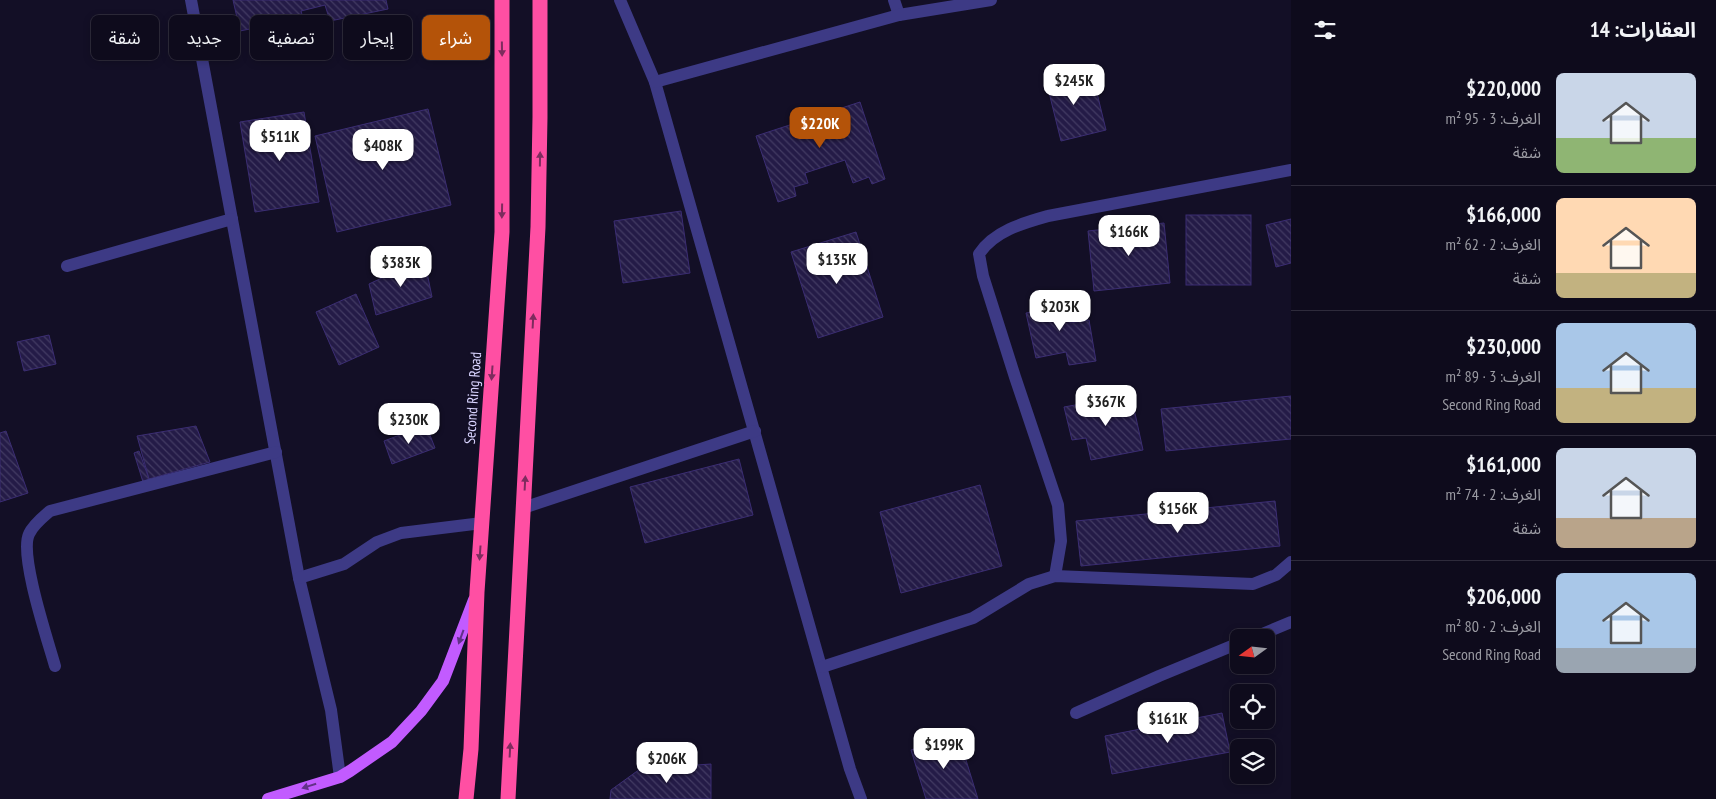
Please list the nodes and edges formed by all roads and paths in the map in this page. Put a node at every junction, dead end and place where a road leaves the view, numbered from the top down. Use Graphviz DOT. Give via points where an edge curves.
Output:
graph roads {
  1 [pos="191,0"];
  2 [pos="502,0"];
  3 [pos="540,0"];
  4 [pos="620,0"];
  5 [pos="894,0"];
  6 [pos="991,0"];
  7 [pos="899,16"];
  8 [pos="655,82"];
  9 [pos="1291,170"];
  10 [pos="232,219"];
  11 [pos="67,266"];
  12 [pos="755,431"];
  13 [pos="276,452"];
  14 [pos="523,508"];
  15 [pos="482,523"];
  16 [pos="1291,562"];
  17 [pos="1055,576"];
  18 [pos="299,578"];
  19 [pos="477,592"];
  20 [pos="1291,622"];
  21 [pos="1274,629"];
  22 [pos="1230,647"];
  23 [pos="55,666"];
  24 [pos="822,667"];
  25 [pos="1076,713"];
  26 [pos="340,776"];
  27 [pos="268,799"];
  28 [pos="466,799"];
  29 [pos="508,799"];
  30 [pos="861,799"];
  1 -- 10 [label="street"];
  2 -- 15 [label="highway, Second Ring Road, one-way" via="502,232"];
  14 -- 3 [label="highway, one-way" via="538,227"];
  4 -- 8 [label="street"];
  5 -- 7 [label="street"];
  6 -- 7 [label="street"];
  7 -- 8 [label="street"];
  8 -- 12 [label="street"];
  9 -- 17 [label="street" via="1048,216 1019,224 985,244 979,254 983,276 1058,505 1061,541"];
  10 -- 11 [label="street"];
  10 -- 13 [label="street"];
  12 -- 14 [label="street"];
  12 -- 24 [label="street"];
  13 -- 18 [label="street"];
  13 -- 23 [label="street" via="50,511 28,534 26,549 29,574"];
  29 -- 14 [label="highway, one-way"];
  15 -- 18 [label="street" via="401,533 377,542 344,564"];
  15 -- 19 [label="highway, Second Ring Road, one-way"];
  16 -- 17 [label="street" via="1276,575 1252,584"];
  17 -- 24 [label="street" via="1029,584 973,618"];
  18 -- 26 [label="street" via="331,710"];
  19 -- 26 [label="main road, one-way" via="443,681 421,711 392,742"];
  19 -- 28 [label="highway, Second Ring Road"];
  20 -- 21 [label="street"];
  22 -- 25 [label="street"];
  24 -- 30 [label="street"];
  26 -- 27 [label="main road, one-way"];
}
